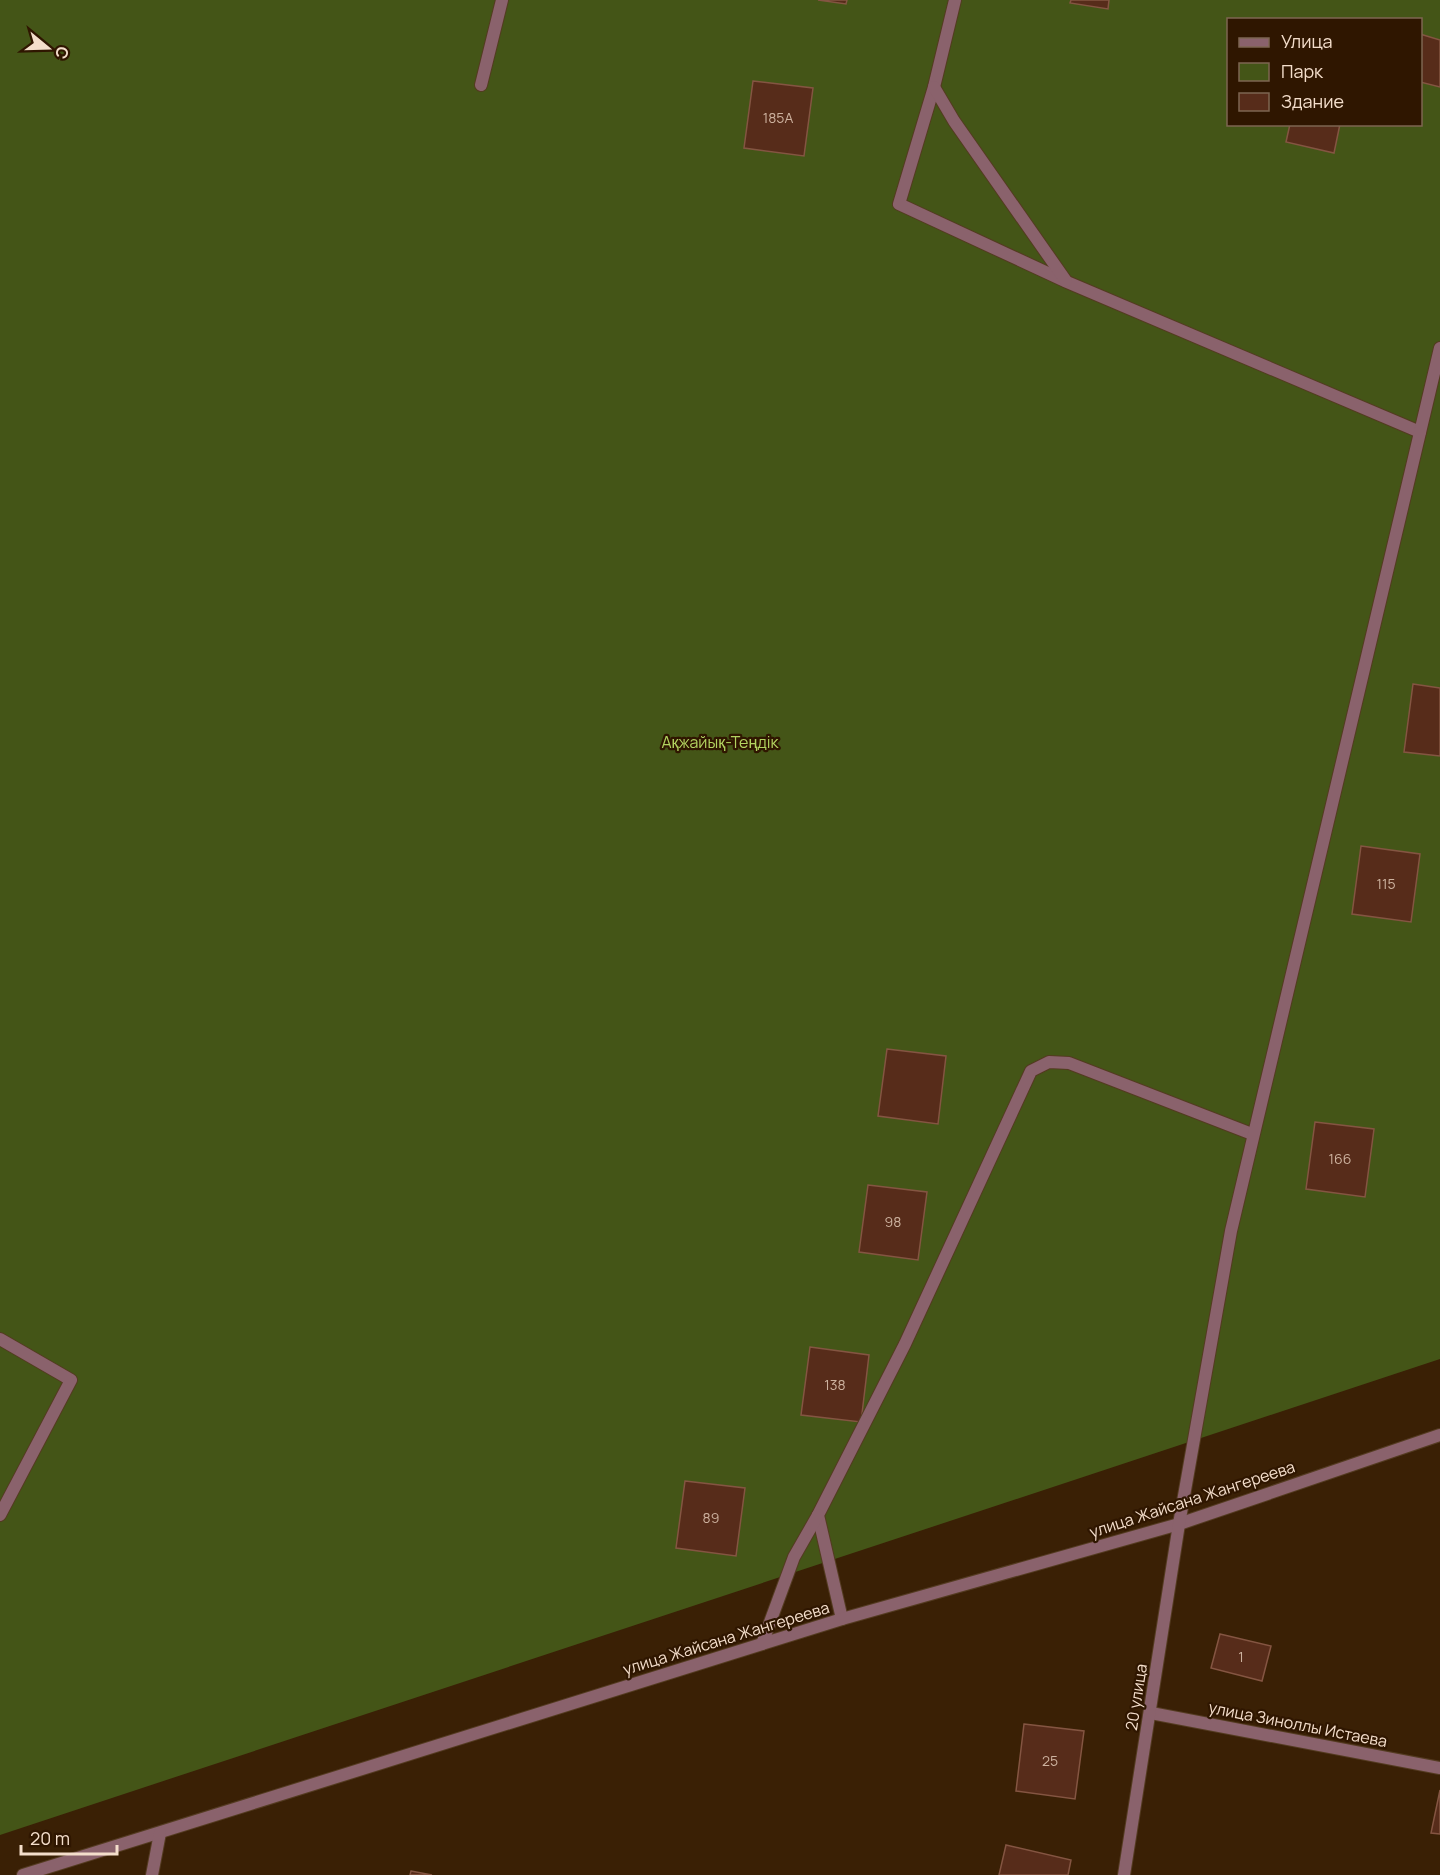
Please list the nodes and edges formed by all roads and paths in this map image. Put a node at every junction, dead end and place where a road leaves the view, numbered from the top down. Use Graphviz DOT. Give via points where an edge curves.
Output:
graph roads {
  1 [pos="502,0"];
  2 [pos="956,0"];
  3 [pos="482,85"];
  4 [pos="934,87"];
  5 [pos="1067,282"];
  6 [pos="1440,348"];
  7 [pos="1420,432"];
  8 [pos="1252,1134"];
  9 [pos="0,1339"];
  10 [pos="1440,1435"];
  11 [pos="0,1515"];
  12 [pos="818,1515"];
  13 [pos="1179,1524"];
  14 [pos="842,1619"];
  15 [pos="762,1644"];
  16 [pos="1150,1713"];
  17 [pos="1440,1767"];
  18 [pos="160,1833"];
  19 [pos="23,1875"];
  20 [pos="152,1875"];
  21 [pos="1124,1875"];
  1 -- 3 [label="street"];
  2 -- 4 [label="street"];
  4 -- 5 [label="street"];
  4 -- 5 [label="street" via="899,204"];
  5 -- 7 [label="street"];
  6 -- 7 [label="street, 20 улица"];
  7 -- 8 [label="street, 20 улица"];
  8 -- 12 [label="street" via="1069,1063 1049,1062 1031,1071 905,1344"];
  8 -- 13 [label="street, 20 улица"];
  9 -- 11 [label="street" via="71,1380"];
  10 -- 13 [label="street, улица Жайсана Жангереева"];
  12 -- 14 [label="street"];
  12 -- 15 [label="street" via="794,1557"];
  13 -- 14 [label="street, улица Жайсана Жангереева"];
  13 -- 16 [label="street, 20 улица"];
  14 -- 15 [label="street, улица Жайсана Жангереева"];
  15 -- 18 [label="street, улица Жайсана Жангереева"];
  16 -- 17 [label="street, улица Зиноллы Истаева"];
  16 -- 21 [label="street, 20 улица"];
  18 -- 19 [label="street, улица Жайсана Жангереева"];
  18 -- 20 [label="street"];
}
